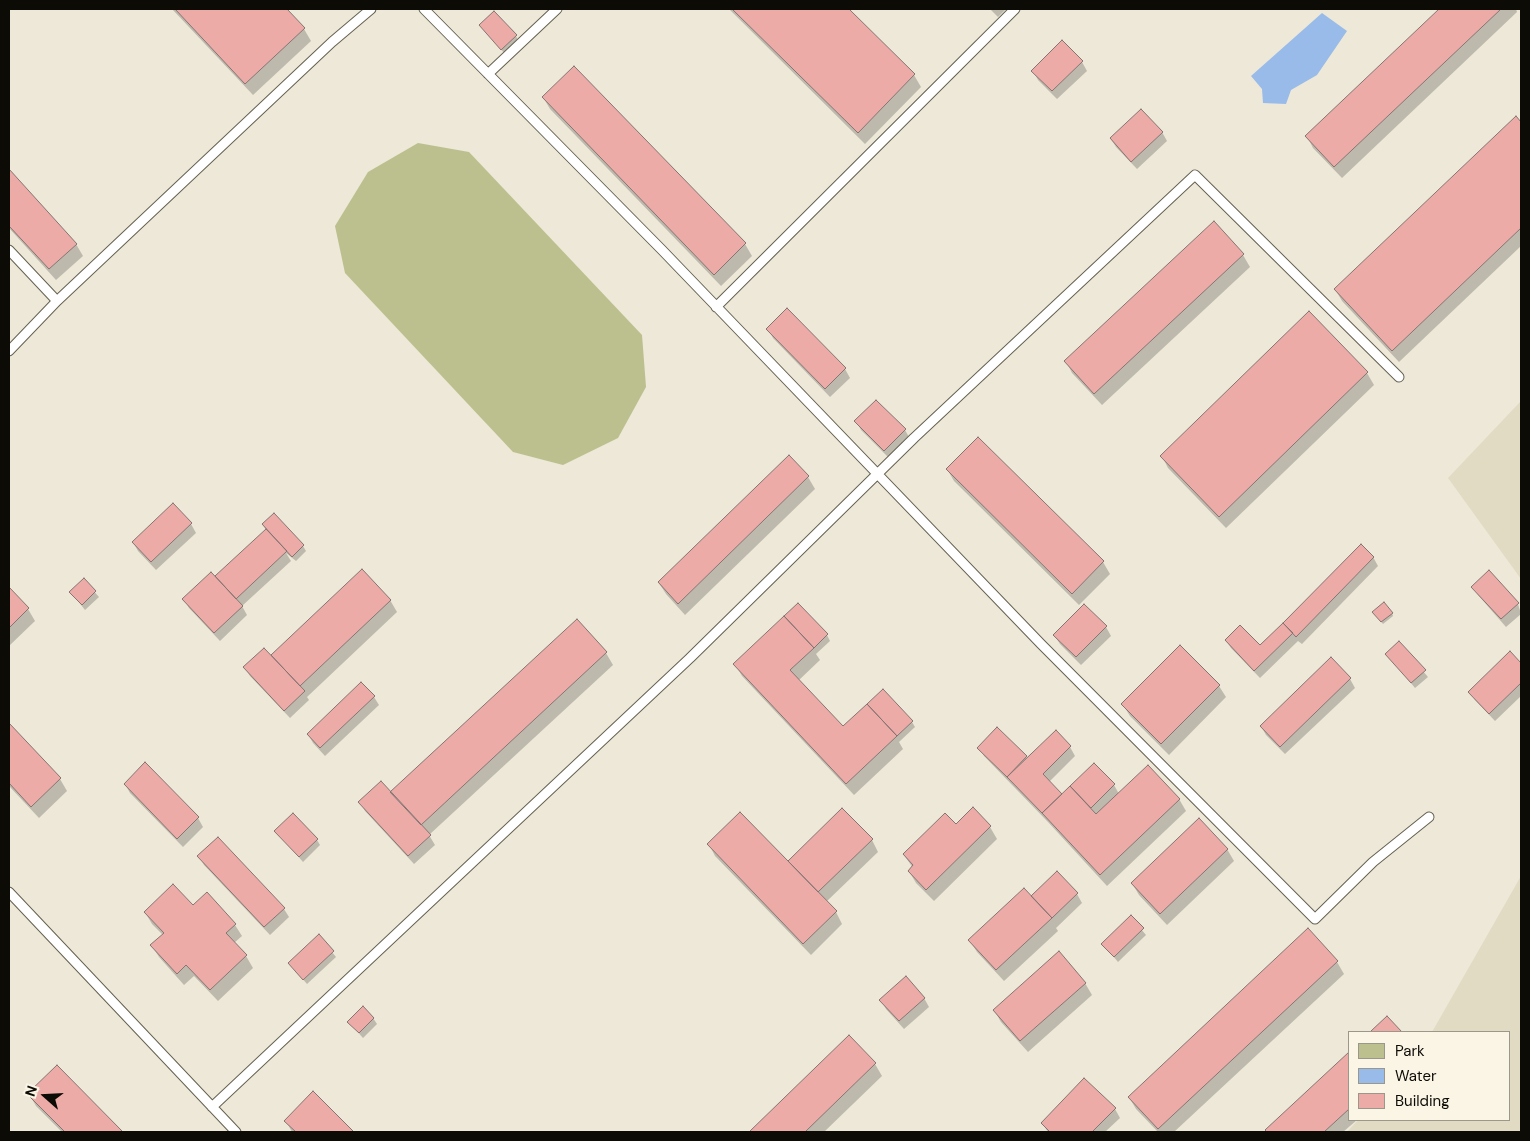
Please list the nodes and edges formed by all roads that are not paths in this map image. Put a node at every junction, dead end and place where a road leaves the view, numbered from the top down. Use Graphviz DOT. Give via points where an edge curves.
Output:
graph roads {
  1 [pos="371,9"];
  2 [pos="424,9"];
  3 [pos="557,9"];
  4 [pos="1015,9"];
  5 [pos="488,74"];
  6 [pos="9,250"];
  7 [pos="58,301"];
  8 [pos="716,307"];
  9 [pos="9,351"];
  10 [pos="1399,377"];
  11 [pos="878,474"];
  12 [pos="1429,817"];
  13 [pos="9,892"];
  14 [pos="212,1107"];
  15 [pos="236,1132"];
  1 -- 7 [label="lane"];
  2 -- 5 [label="lane"];
  3 -- 5 [label="lane"];
  4 -- 8 [label="lane"];
  5 -- 8 [label="lane"];
  6 -- 7 [label="lane"];
  7 -- 9 [label="lane"];
  8 -- 11 [label="lane"];
  10 -- 11 [label="lane" via="1195,175"];
  11 -- 12 [label="lane" via="1041,644 1316,918 1374,862"];
  11 -- 14 [label="lane" via="690,658"];
  13 -- 14 [label="lane"];
  14 -- 15 [label="lane"];
}
